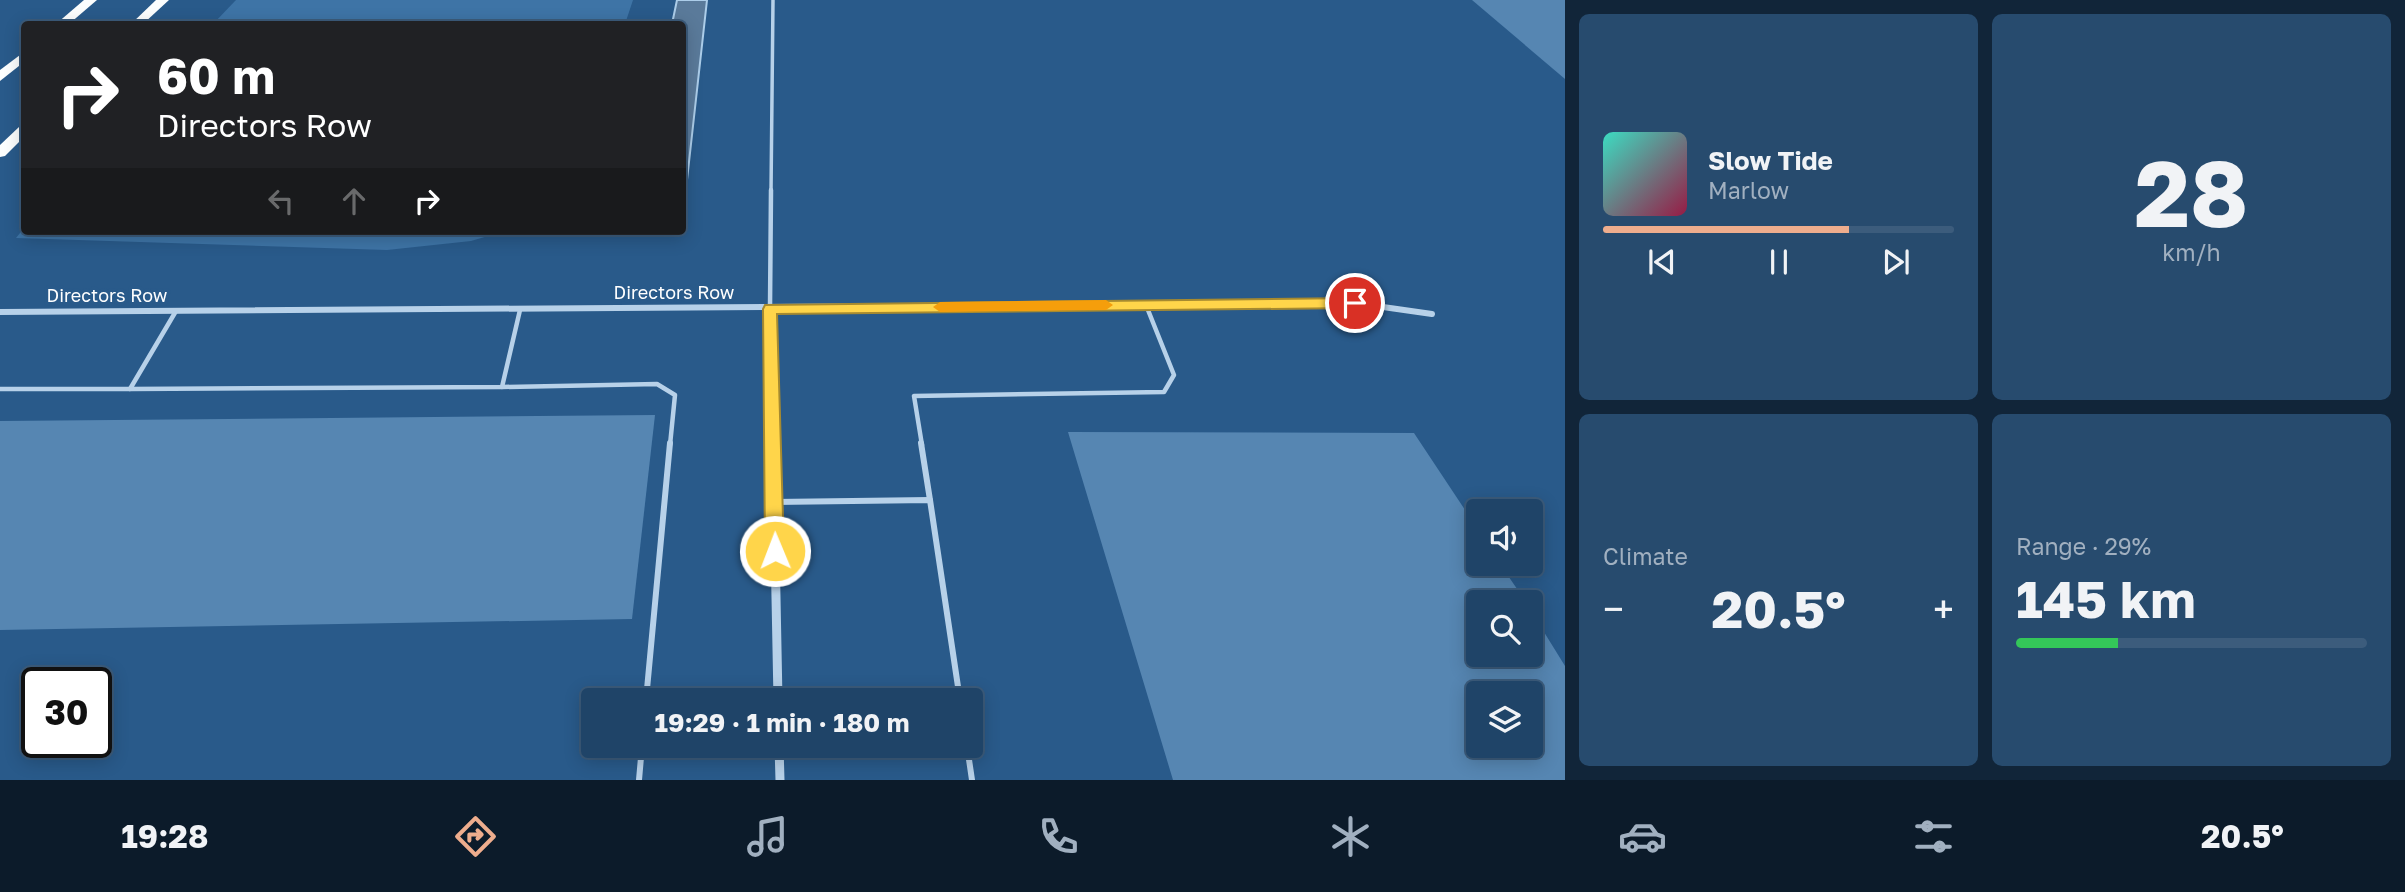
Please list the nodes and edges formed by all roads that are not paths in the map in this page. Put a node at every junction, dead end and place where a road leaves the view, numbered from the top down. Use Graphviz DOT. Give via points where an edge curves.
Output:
graph roads {
  1 [pos="91,0"];
  2 [pos="163,0"];
  3 [pos="773,0"];
  4 [pos="66,21"];
  5 [pos="140,21"];
  6 [pos="21,59"];
  7 [pos="0,77"];
  8 [pos="21,133"];
  9 [pos="0,153"];
  10 [pos="1146,305"];
  11 [pos="770,309"];
  12 [pos="520,310"];
  13 [pos="176,311"];
  14 [pos="0,312"];
  15 [pos="1432,314"];
  16 [pos="502,387"];
  17 [pos="0,389"];
  18 [pos="130,389"];
  19 [pos="930,500"];
  20 [pos="774,502"];
  21 [pos="647,688"];
  22 [pos="778,688"];
  23 [pos="958,688"];
  24 [pos="641,758"];
  25 [pos="779,758"];
  26 [pos="969,758"];
  27 [pos="639,780"];
  28 [pos="780,780"];
  29 [pos="972,780"];
  1 -- 4 [label="highway"];
  2 -- 5 [label="highway"];
  3 -- 11 [label="lane"];
  6 -- 7 [label="highway"];
  8 -- 9 [label="highway"];
  10 -- 11 [label="street, Directors Row"];
  10 -- 15 [label="street, Directors Row" via="1355,303"];
  10 -- 19 [label="lane" via="1174,375 1164,392 914,396"];
  11 -- 12 [label="street, Directors Row"];
  11 -- 20 [label="street"];
  12 -- 13 [label="street, Directors Row"];
  12 -- 16 [label="lane"];
  13 -- 14 [label="street, Directors Row"];
  13 -- 18 [label="lane"];
  16 -- 18 [label="lane"];
  16 -- 21 [label="lane" via="657,384 675,394"];
  17 -- 18 [label="lane"];
  19 -- 20 [label="lane"];
  19 -- 23 [label="lane"];
  20 -- 22 [label="street"];
  24 -- 27 [label="lane"];
  25 -- 28 [label="street"];
  26 -- 29 [label="lane"];
}
